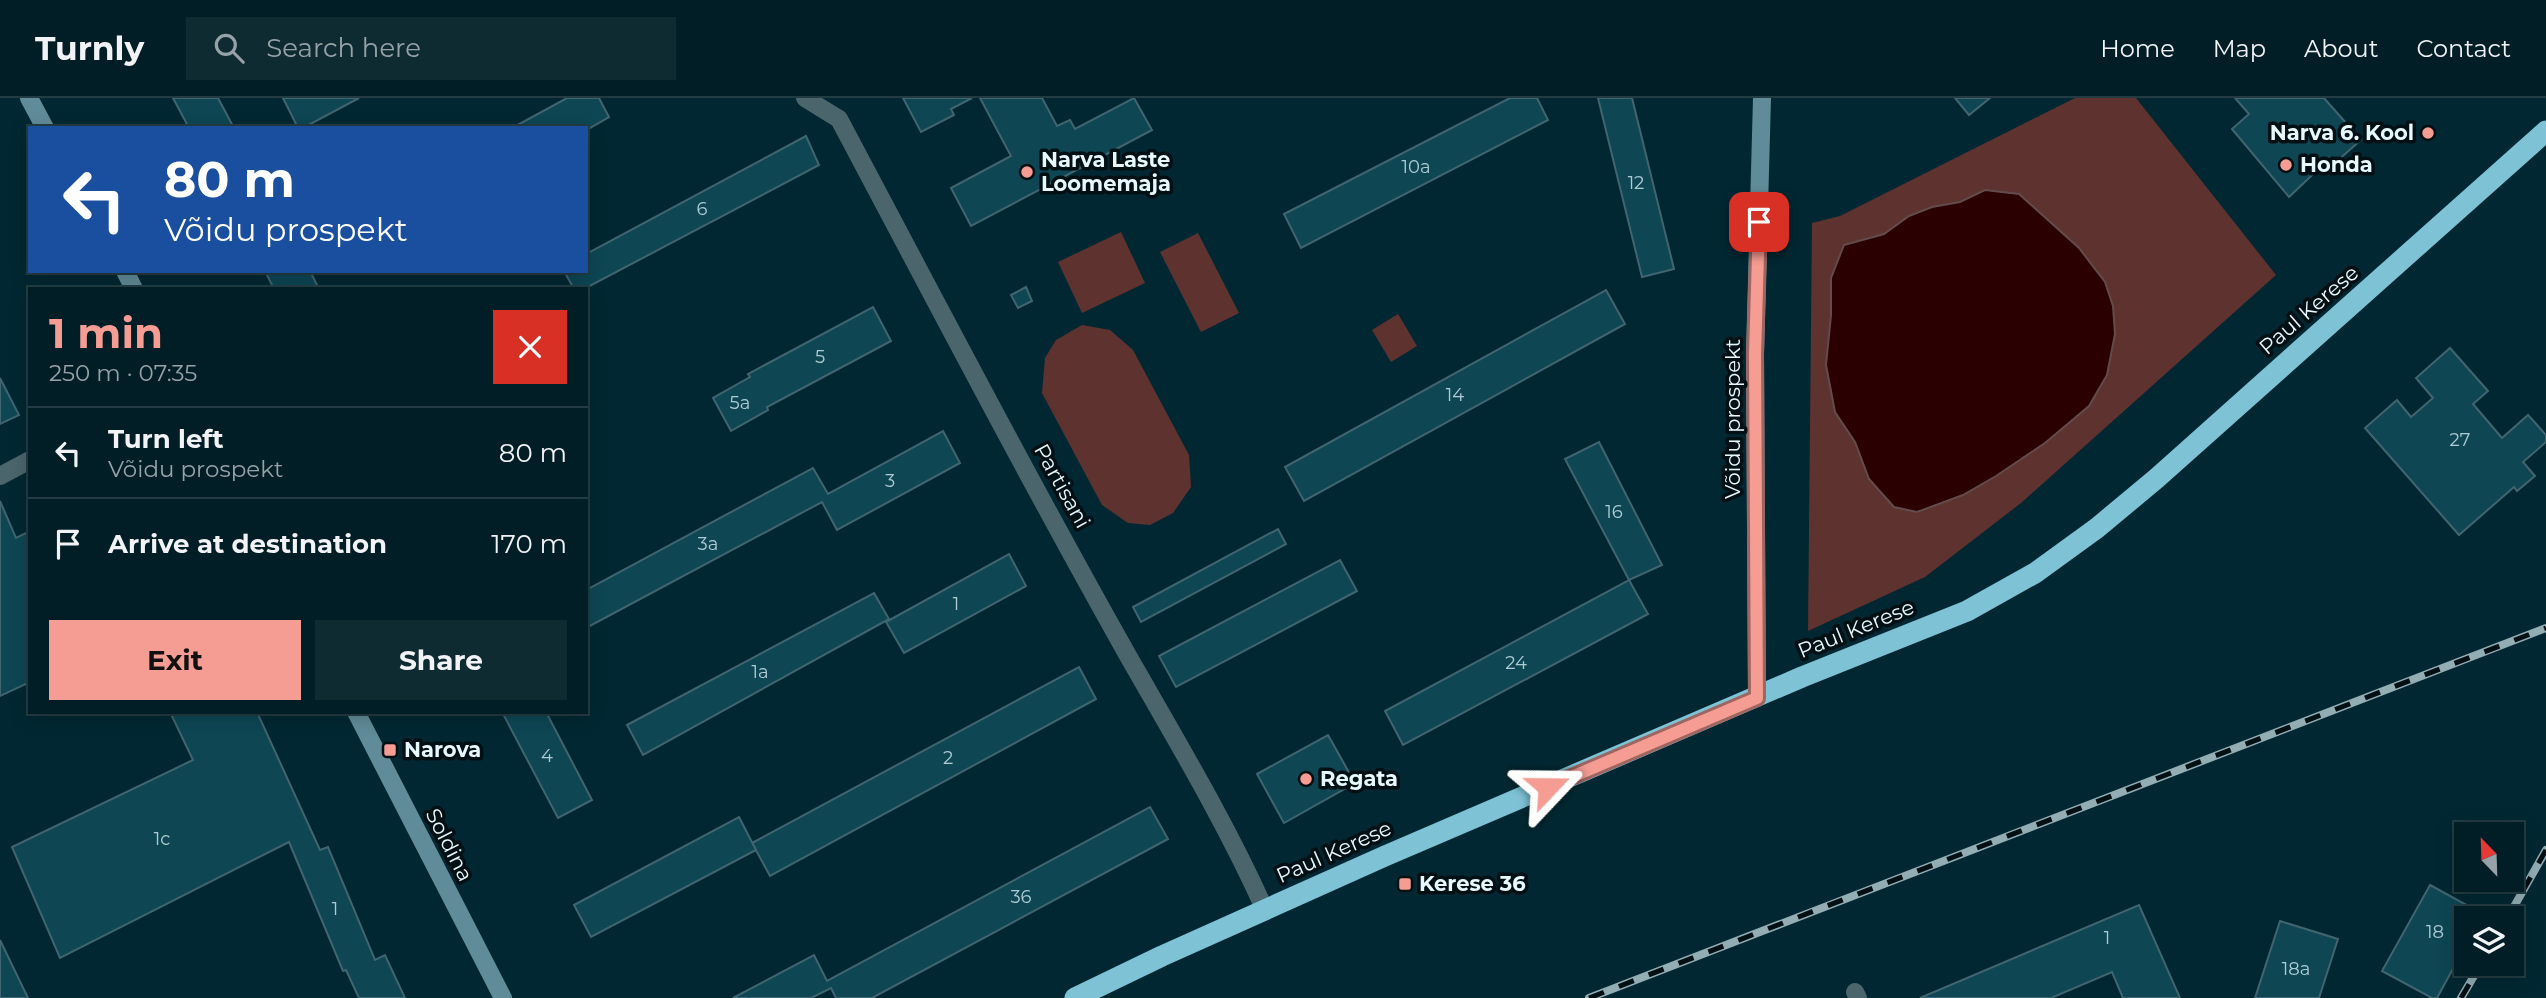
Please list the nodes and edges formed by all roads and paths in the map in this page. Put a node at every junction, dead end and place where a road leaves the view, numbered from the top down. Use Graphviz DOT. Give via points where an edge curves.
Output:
graph roads {
  1 [pos="29,98"];
  2 [pos="805,98"];
  3 [pos="1762,98"];
  4 [pos="45,126"];
  5 [pos="2546,131"];
  6 [pos="28,461"];
  7 [pos="0,476"];
  8 [pos="1757,698"];
  9 [pos="357,714"];
  10 [pos="1265,910"];
  11 [pos="503,998"];
  12 [pos="1075,998"];
  1 -- 4 [label="street"];
  2 -- 10 [label="street, Partisani" via="839,120 1178,741"];
  3 -- 8 [label="street, Võidu prospekt" via="1755,354"];
  5 -- 8 [label="highway, Paul Kerese" via="2157,478 2035,573 1968,611"];
  6 -- 7 [label="street"];
  8 -- 10 [label="highway, Paul Kerese"];
  9 -- 11 [label="street, Soldina"];
  10 -- 12 [label="highway, Paul Kerese"];
}
